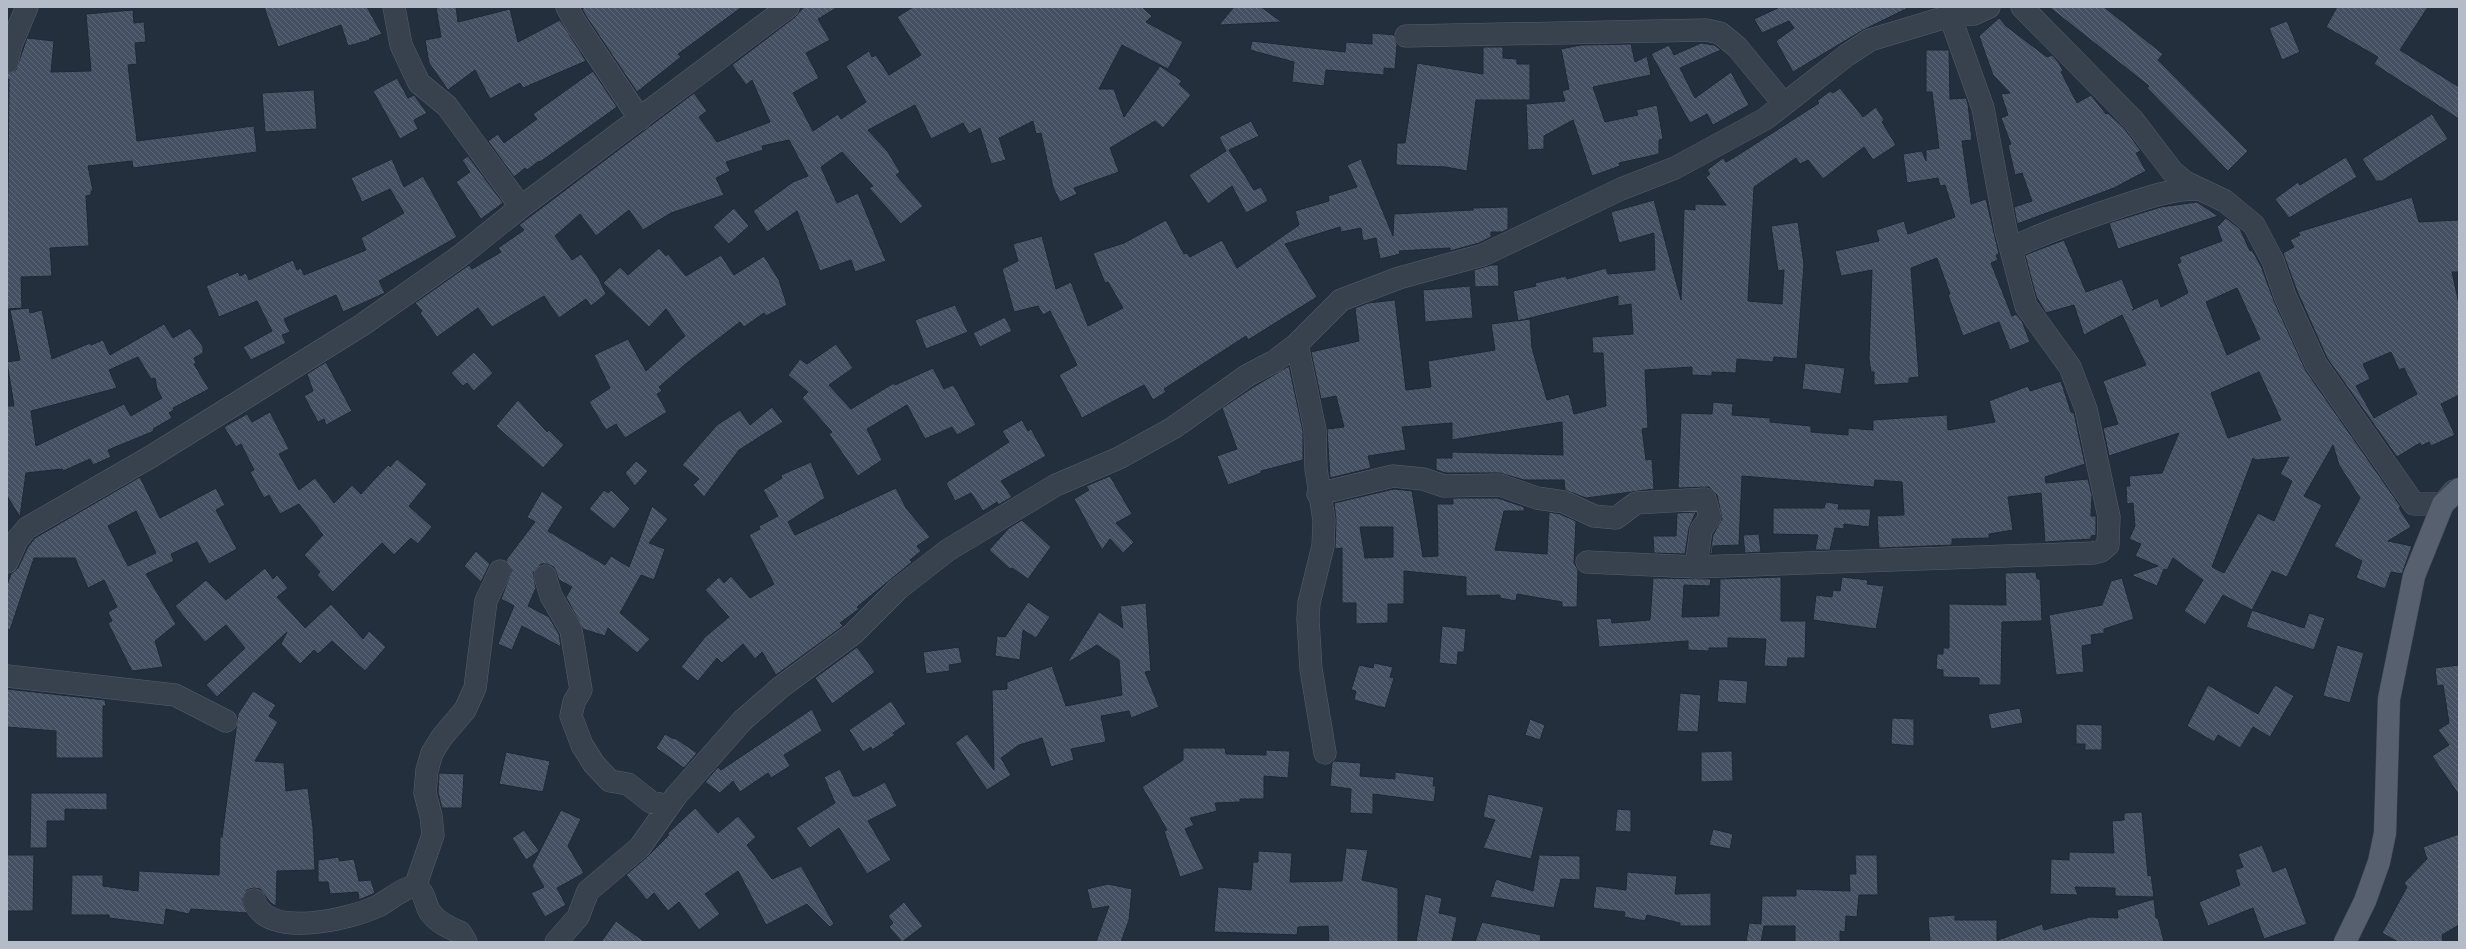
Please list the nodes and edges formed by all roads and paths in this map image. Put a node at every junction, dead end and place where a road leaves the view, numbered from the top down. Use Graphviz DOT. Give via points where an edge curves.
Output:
graph roads {
  1 [pos="27,7"];
  2 [pos="394,7"];
  3 [pos="567,7"];
  4 [pos="788,7"];
  5 [pos="1989,7"];
  6 [pos="2022,7"];
  7 [pos="1950,16"];
  8 [pos="1406,36"];
  9 [pos="7,62"];
  10 [pos="1784,104"];
  11 [pos="640,119"];
  12 [pos="2199,188"];
  13 [pos="521,207"];
  14 [pos="2011,248"];
  15 [pos="1297,344"];
  16 [pos="2459,486"];
  17 [pos="2459,489"];
  18 [pos="1318,494"];
  19 [pos="2443,504"];
  20 [pos="12,538"];
  21 [pos="7,562"];
  22 [pos="1587,562"];
  23 [pos="1696,567"];
  24 [pos="500,571"];
  25 [pos="545,576"];
  26 [pos="7,676"];
  27 [pos="226,720"];
  28 [pos="1325,754"];
  29 [pos="669,806"];
  30 [pos="415,887"];
  31 [pos="254,900"];
  32 [pos="466,942"];
  33 [pos="556,942"];
  34 [pos="2345,942"];
  1 -- 9 [label="street" via="11,45"];
  2 -- 13 [label="street" via="401,45 419,83 448,106"];
  3 -- 11 [label="street"];
  4 -- 11 [label="street"];
  5 -- 7 [label="street" via="1974,14"];
  6 -- 12 [label="street" via="2133,120 2172,171 2184,182"];
  7 -- 10 [label="street" via="1870,40"];
  7 -- 14 [label="street" via="1983,108"];
  8 -- 10 [label="street" via="1706,30 1720,33 1737,47"];
  10 -- 15 [label="street" via="1765,119 1675,168 1621,189 1484,255 1399,278 1341,300"];
  11 -- 13 [label="street"];
  12 -- 14 [label="street" via="2176,189 2147,197 2058,226"];
  12 -- 19 [label="street" via="2225,201 2254,225 2273,261 2285,296 2316,364 2414,504"];
  13 -- 20 [label="street" via="460,256 362,324 152,456"];
  14 -- 23 [label="street" via="2026,306 2070,367 2086,409 2109,517 2108,545 2093,553"];
  15 -- 18 [label="street" via="1315,430"];
  15 -- 29 [label="street" via="1173,428 1119,458 1056,485 948,550 898,589 853,634 758,705 719,745"];
  16 -- 19 [label="street"];
  17 -- 19 [label="main road"];
  18 -- 23 [label="street" via="1393,476 1423,479 1444,486 1500,485 1537,498 1564,502 1594,516 1616,518 1636,503 1705,499 1710,517 1701,530"];
  18 -- 28 [label="street" via="1324,520 1323,546 1309,603 1308,619 1311,669"];
  19 -- 34 [label="main road" via="2414,576 2389,699 2385,833 2379,862 2365,901"];
  20 -- 21 [label="street"];
  22 -- 23 [label="street"];
  24 -- 30 [label="street" via="486,601 475,688 466,710 442,737 432,753 427,770 425,793 433,835"];
  25 -- 29 [label="street" via="551,596 571,630 581,690 574,702 571,716 582,745 594,764 610,780 628,784 651,802"];
  26 -- 27 [label="street" via="175,695"];
  29 -- 33 [label="street" via="640,847 588,891 578,917"];
  30 -- 31 [label="street" via="408,887 382,904 348,918 314,922 278,922 268,919 257,910"];
  30 -- 32 [label="street" via="421,891 433,916 450,929 460,932"];
}
